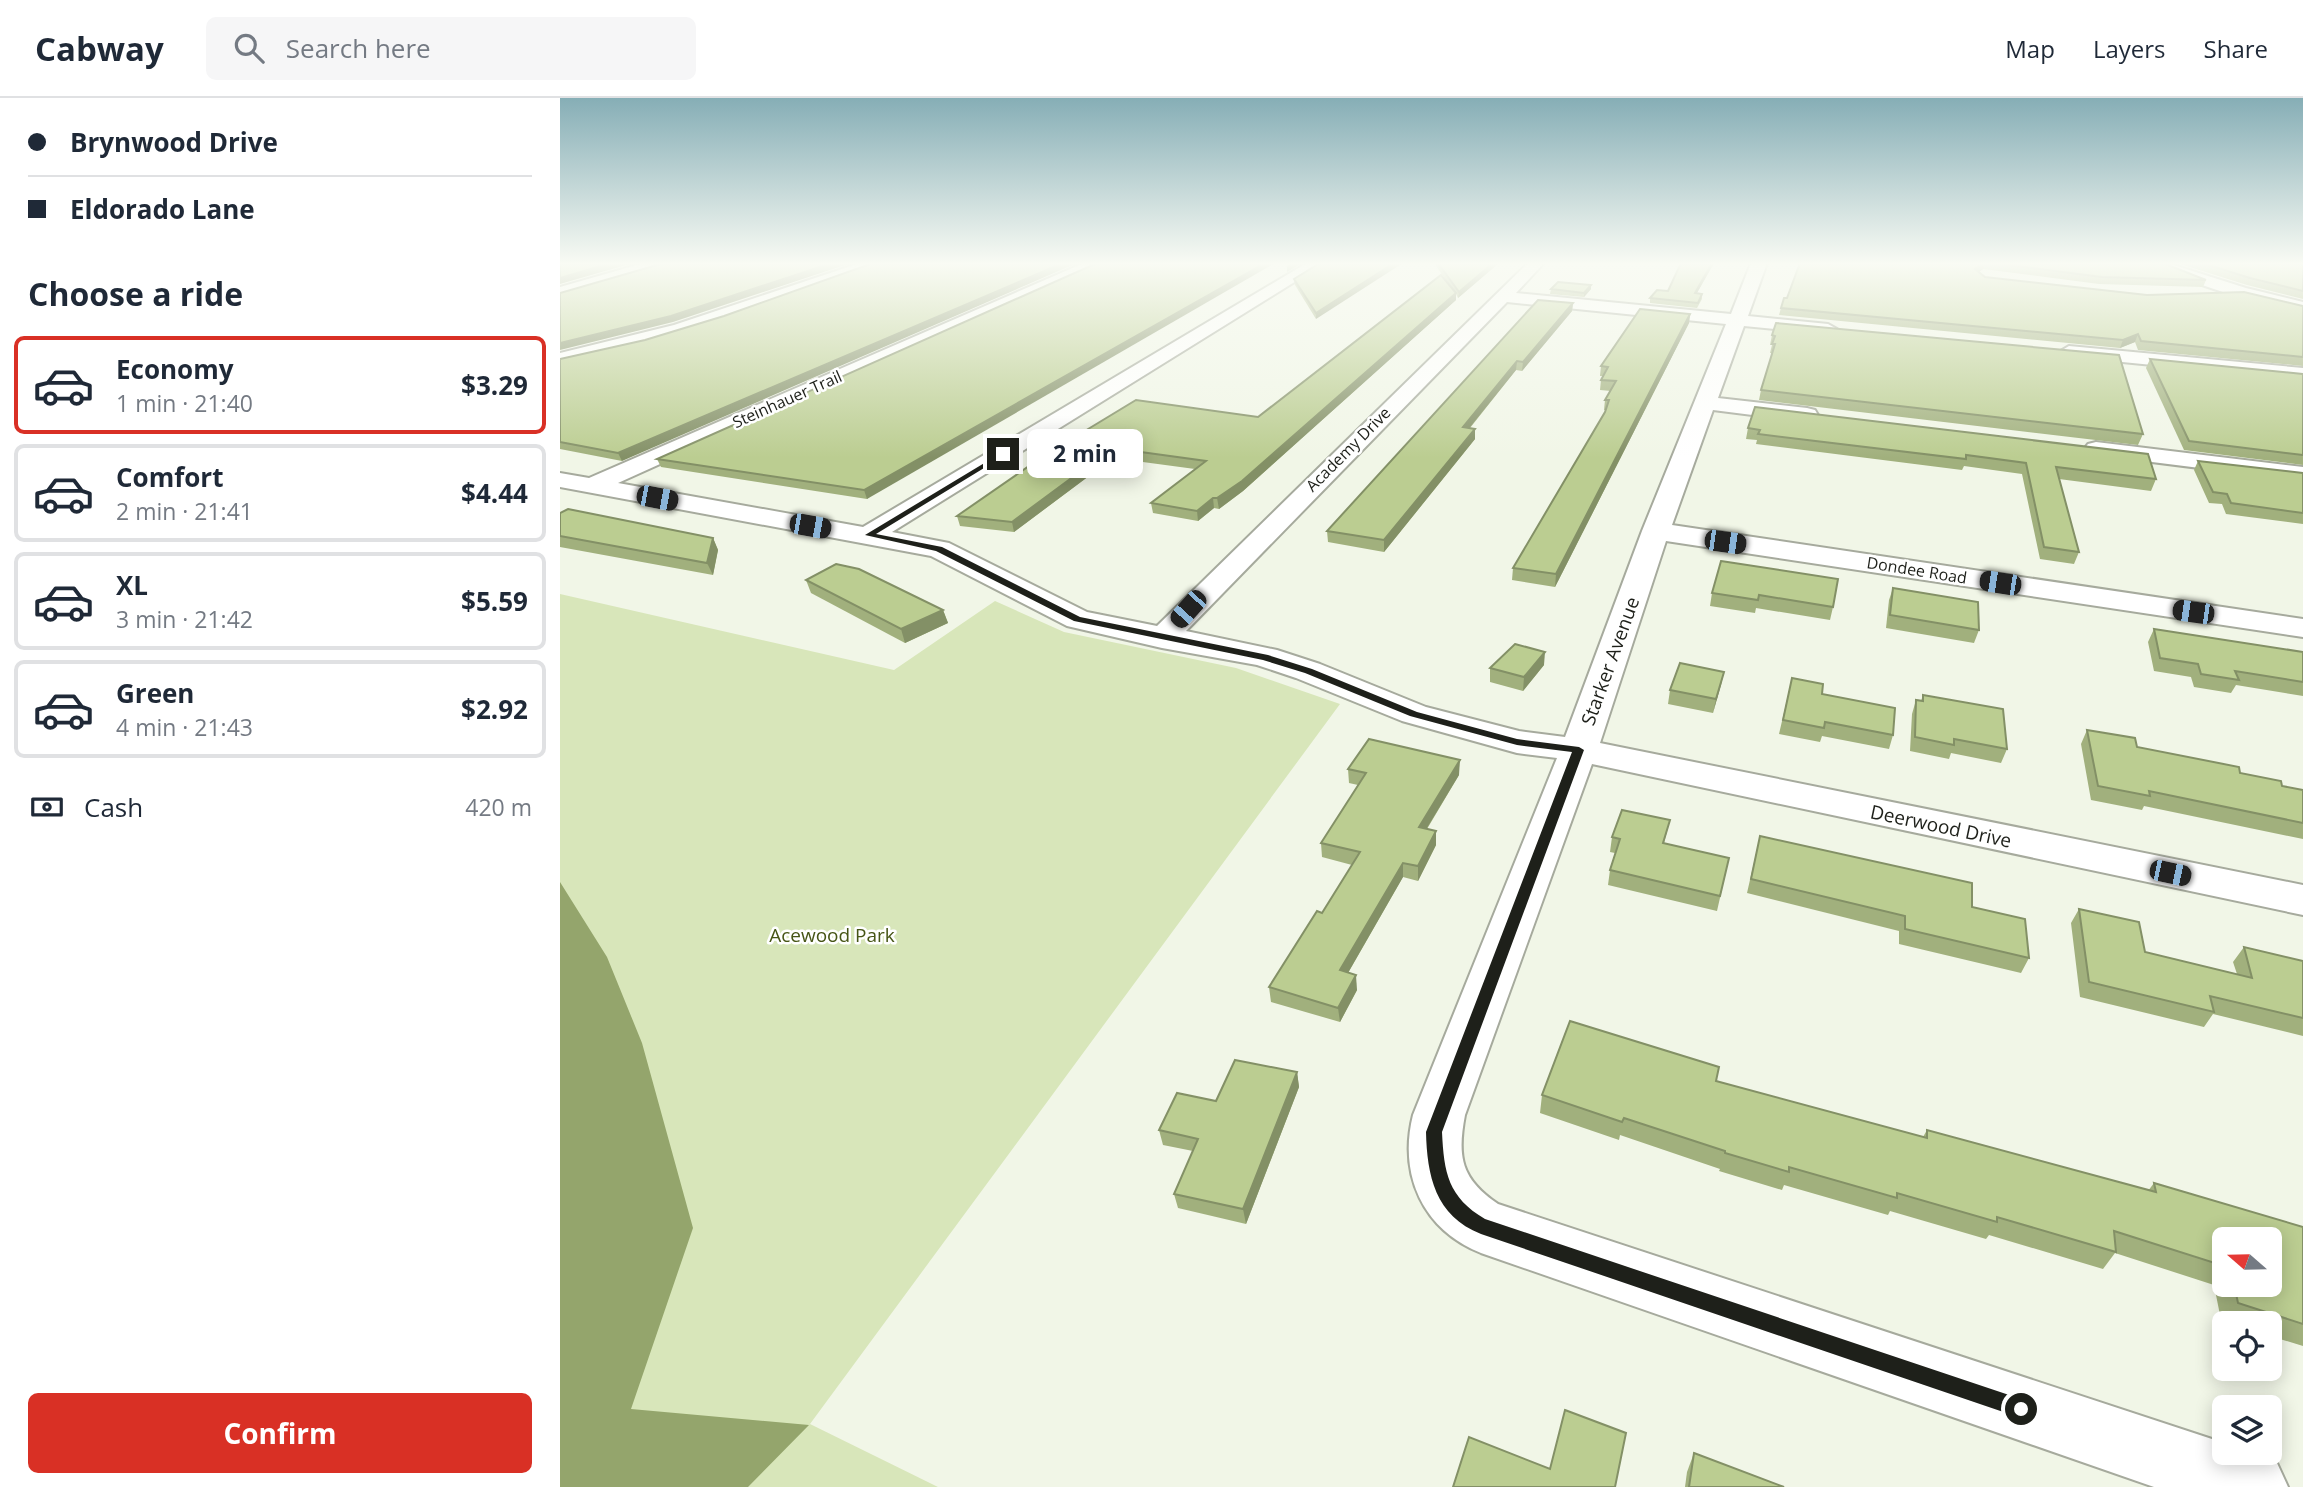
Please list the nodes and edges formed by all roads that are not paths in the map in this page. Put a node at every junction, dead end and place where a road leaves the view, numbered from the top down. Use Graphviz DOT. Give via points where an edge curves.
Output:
graph roads {
  1 [pos="684,328"];
  2 [pos="950,328"];
  3 [pos="1211,328"];
  4 [pos="1472,328"];
  5 [pos="1734,328"];
  6 [pos="1819,328"];
  7 [pos="1853,331"];
  8 [pos="2057,351"];
  9 [pos="560,359"];
  10 [pos="2303,374"];
  11 [pos="1705,402"];
  12 [pos="1827,417"];
  13 [pos="2071,446"];
  14 [pos="2303,474"];
  15 [pos="560,480"];
  16 [pos="591,485"];
  17 [pos="1656,531"];
  18 [pos="869,535"];
  19 [pos="2303,628"];
  20 [pos="1162,638"];
  21 [pos="1579,750"];
  22 [pos="2303,900"];
  23 [pos="2253,1487"];
  1 -- 9 [label="street"];
  2 -- 16 [label="street, Steinhauer Trail"];
  3 -- 18 [label="street"];
  4 -- 20 [label="street, Academy Drive"];
  5 -- 11 [label="street, Starker Avenue"];
  6 -- 7 [label="street"];
  8 -- 10 [label="street"];
  11 -- 12 [label="street"];
  11 -- 17 [label="street, Starker Avenue"];
  13 -- 14 [label="street"];
  15 -- 16 [label="street, Deerwood Drive"];
  16 -- 18 [label="street, Deerwood Drive"];
  17 -- 19 [label="street, Dondee Road"];
  17 -- 21 [label="street, Starker Avenue"];
  18 -- 20 [label="street, Deerwood Drive" via="939,549 1078,619"];
  20 -- 21 [label="street, Deerwood Drive" via="1265,657 1414,714 1517,742"];
  21 -- 22 [label="street, Deerwood Drive"];
  21 -- 23 [label="street, Starker Avenue" via="1434,1132 1435,1167 1445,1192 1463,1215 1481,1226"];
}
